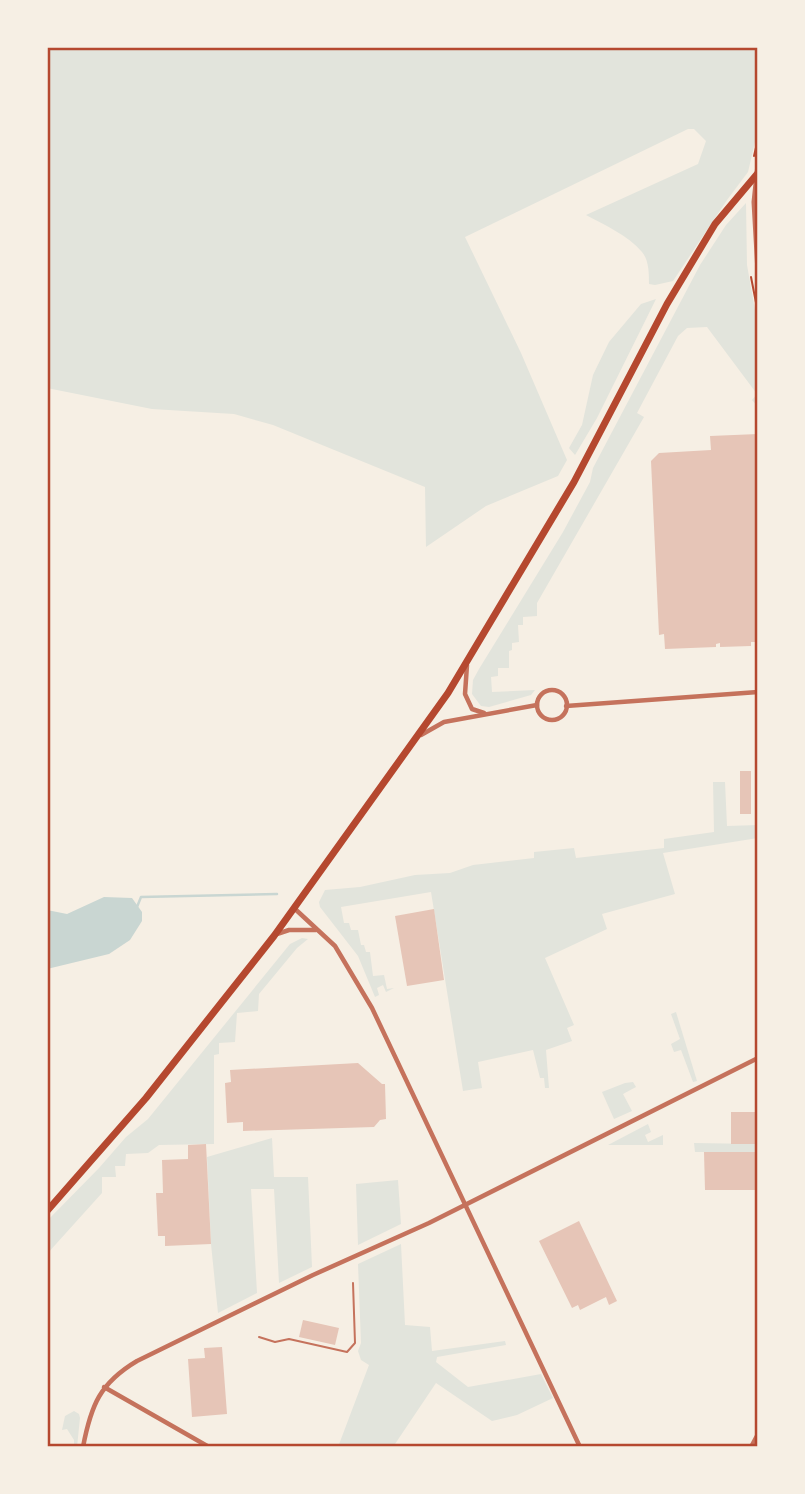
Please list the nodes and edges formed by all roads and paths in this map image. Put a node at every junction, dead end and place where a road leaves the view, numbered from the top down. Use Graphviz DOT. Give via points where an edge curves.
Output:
graph roads {
  1 [pos="758,164"];
  2 [pos="758,173"];
  3 [pos="758,271"];
  4 [pos="467,665"];
  5 [pos="758,692"];
  6 [pos="537,705"];
  7 [pos="566,706"];
  8 [pos="488,714"];
  9 [pos="418,737"];
  10 [pos="294,908"];
  11 [pos="317,930"];
  12 [pos="274,936"];
  13 [pos="758,1058"];
  14 [pos="465,1204"];
  15 [pos="47,1211"];
  16 [pos="353,1283"];
  17 [pos="259,1336"];
  18 [pos="104,1387"];
  19 [pos="758,1434"];
  20 [pos="83,1447"];
  21 [pos="209,1447"];
  22 [pos="580,1447"];
  23 [pos="751,1447"];
  1 -- 3 [label="street" via="754,202"];
  2 -- 4 [label="main road" via="715,224 667,304 574,482"];
  4 -- 8 [label="street" via="468,703"];
  4 -- 9 [label="main road"];
  5 -- 7 [label="street"];
  6 -- 7 [label="street" via="540,714 551,720 563,714"];
  6 -- 7 [label="street" via="540,697 551,691 560,694"];
  6 -- 8 [label="street"];
  8 -- 9 [label="street" via="439,723"];
  9 -- 10 [label="main road"];
  10 -- 11 [label="street"];
  10 -- 12 [label="main road"];
  11 -- 12 [label="street" via="289,930"];
  11 -- 14 [label="street" via="335,946 366,998"];
  12 -- 15 [label="main road" via="146,1098"];
  13 -- 14 [label="street"];
  14 -- 18 [label="street" via="137,1361"];
  14 -- 22 [label="street"];
  16 -- 17 [label="lane" via="355,1343 347,1352"];
  18 -- 20 [label="street"];
  18 -- 21 [label="street"];
  19 -- 23 [label="street"];
}
